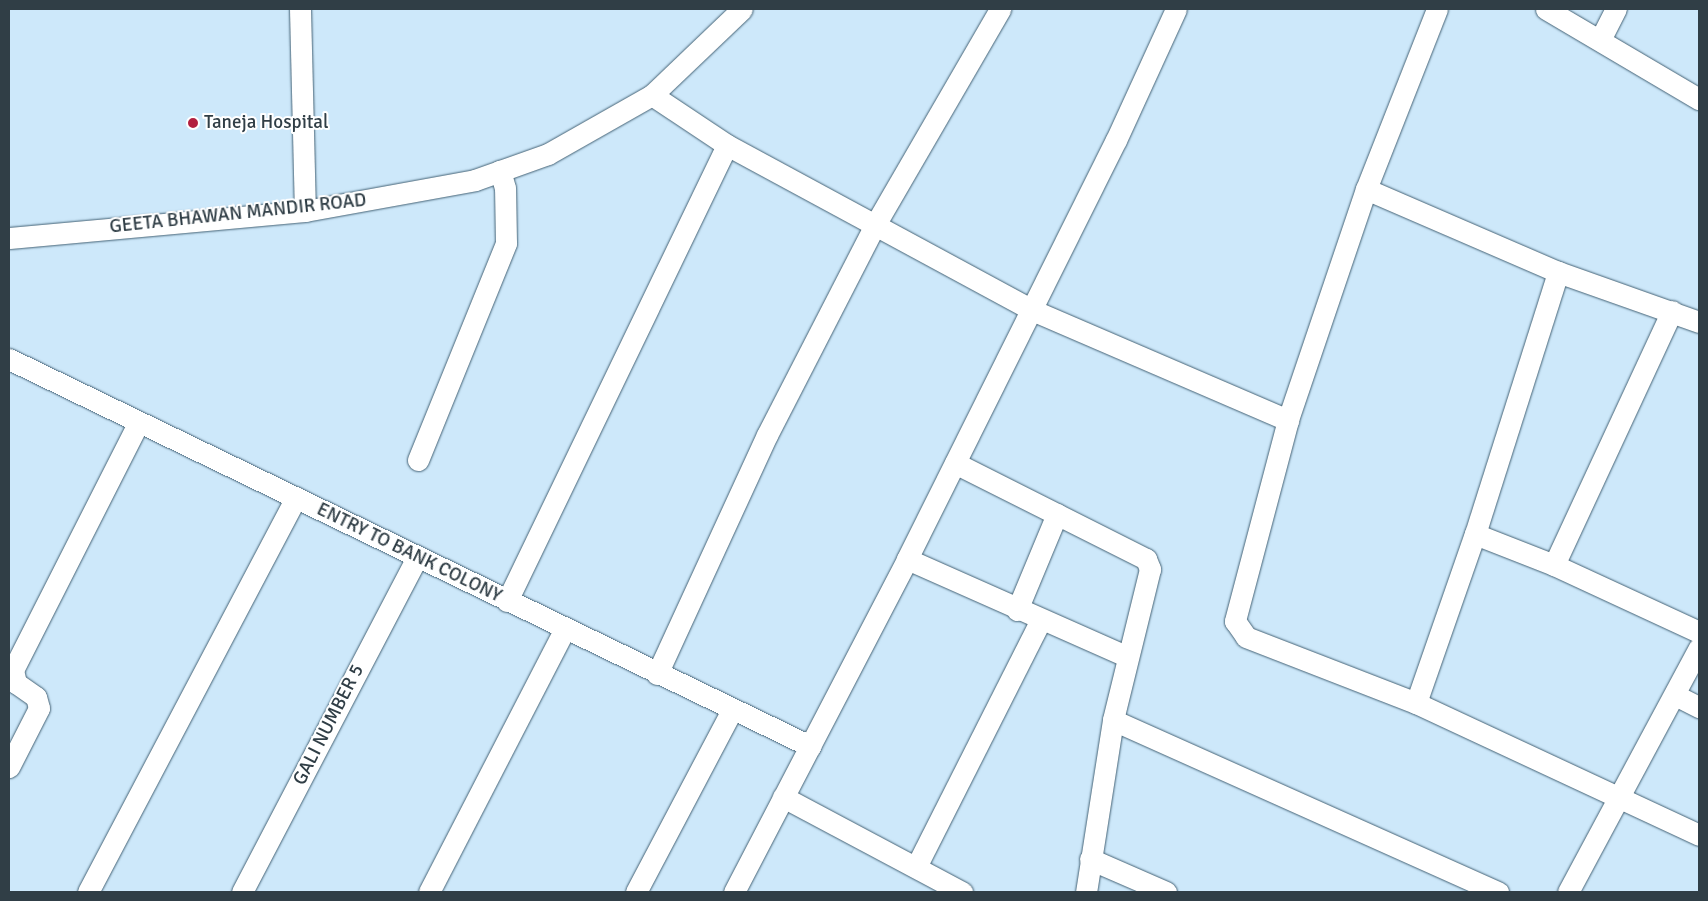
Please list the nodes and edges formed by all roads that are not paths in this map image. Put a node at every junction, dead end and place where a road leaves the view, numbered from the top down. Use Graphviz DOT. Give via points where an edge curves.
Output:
graph roads {
  1 [pos="300,9"];
  2 [pos="742,9"];
  3 [pos="1000,9"];
  4 [pos="1176,9"];
  5 [pos="1437,9"];
  6 [pos="1546,9"];
  7 [pos="1616,9"];
  8 [pos="1600,40"];
  9 [pos="652,94"];
  10 [pos="1699,99"];
  11 [pos="728,145"];
  12 [pos="500,171"];
  13 [pos="1366,189"];
  14 [pos="306,211"];
  15 [pos="875,225"];
  16 [pos="9,238"];
  17 [pos="1558,272"];
  18 [pos="1032,310"];
  19 [pos="1672,311"];
  20 [pos="1699,322"];
  21 [pos="9,359"];
  22 [pos="1288,420"];
  23 [pos="139,422"];
  24 [pos="418,460"];
  25 [pos="955,463"];
  26 [pos="296,498"];
  27 [pos="1057,514"];
  28 [pos="1475,534"];
  29 [pos="416,557"];
  30 [pos="907,560"];
  31 [pos="1554,565"];
  32 [pos="507,601"];
  33 [pos="1017,610"];
  34 [pos="1040,621"];
  35 [pos="565,629"];
  36 [pos="1699,632"];
  37 [pos="1699,648"];
  38 [pos="1126,656"];
  39 [pos="657,674"];
  40 [pos="1675,695"];
  41 [pos="1416,703"];
  42 [pos="1699,707"];
  43 [pos="732,710"];
  44 [pos="1113,720"];
  45 [pos="810,746"];
  46 [pos="9,767"];
  47 [pos="784,797"];
  48 [pos="1621,798"];
  49 [pos="1699,835"];
  50 [pos="1090,858"];
  51 [pos="916,867"];
  52 [pos="88,892"];
  53 [pos="242,892"];
  54 [pos="429,892"];
  55 [pos="636,892"];
  56 [pos="734,892"];
  57 [pos="962,892"];
  58 [pos="1086,892"];
  59 [pos="1166,892"];
  60 [pos="1498,892"];
  61 [pos="1568,892"];
  1 -- 14 [label="street"];
  2 -- 9 [label="street, GEETA BHAWAN MANDIR ROAD"];
  3 -- 15 [label="street"];
  4 -- 18 [label="street"];
  5 -- 13 [label="street"];
  6 -- 8 [label="street"];
  7 -- 8 [label="street"];
  8 -- 10 [label="street"];
  9 -- 11 [label="street"];
  9 -- 12 [label="street, GEETA BHAWAN MANDIR ROAD" via="548,154"];
  11 -- 15 [label="street"];
  11 -- 32 [label="street"];
  12 -- 14 [label="street, GEETA BHAWAN MANDIR ROAD" via="425,191"];
  12 -- 24 [label="street" via="505,188 506,243"];
  13 -- 17 [label="street"];
  13 -- 22 [label="street"];
  14 -- 16 [label="street, GEETA BHAWAN MANDIR ROAD"];
  15 -- 18 [label="street"];
  15 -- 39 [label="street" via="768,435"];
  17 -- 19 [label="street"];
  17 -- 28 [label="street"];
  18 -- 22 [label="street"];
  18 -- 25 [label="street"];
  19 -- 20 [label="street"];
  19 -- 31 [label="street"];
  21 -- 23 [label="street, ENTRY TO BANK COLONY"];
  22 -- 41 [label="street" via="1237,609 1235,621 1239,630 1246,637"];
  23 -- 26 [label="street, ENTRY TO BANK COLONY"];
  23 -- 46 [label="street" via="13,670 16,683 36,698 39,708"];
  25 -- 27 [label="street"];
  25 -- 30 [label="street"];
  26 -- 29 [label="street, ENTRY TO BANK COLONY"];
  26 -- 52 [label="street"];
  27 -- 33 [label="street"];
  27 -- 38 [label="street" via="1146,558 1149,578"];
  28 -- 31 [label="street"];
  28 -- 41 [label="street"];
  29 -- 32 [label="street, ENTRY TO BANK COLONY"];
  29 -- 53 [label="street, GALI NUMBER 5"];
  30 -- 33 [label="street"];
  30 -- 45 [label="street"];
  31 -- 36 [label="street"];
  32 -- 35 [label="street, ENTRY TO BANK COLONY"];
  33 -- 34 [label="street"];
  34 -- 38 [label="street"];
  34 -- 51 [label="street"];
  35 -- 39 [label="street, ENTRY TO BANK COLONY"];
  35 -- 54 [label="street"];
  37 -- 40 [label="street"];
  38 -- 44 [label="street"];
  39 -- 43 [label="street, ENTRY TO BANK COLONY"];
  40 -- 42 [label="street"];
  40 -- 48 [label="street"];
  41 -- 48 [label="street"];
  43 -- 45 [label="street, ENTRY TO BANK COLONY"];
  43 -- 55 [label="street"];
  44 -- 50 [label="street"];
  44 -- 60 [label="street"];
  45 -- 47 [label="street"];
  47 -- 51 [label="street"];
  47 -- 56 [label="street"];
  48 -- 49 [label="street"];
  48 -- 61 [label="street"];
  50 -- 58 [label="street"];
  50 -- 59 [label="street"];
  51 -- 57 [label="street"];
}
